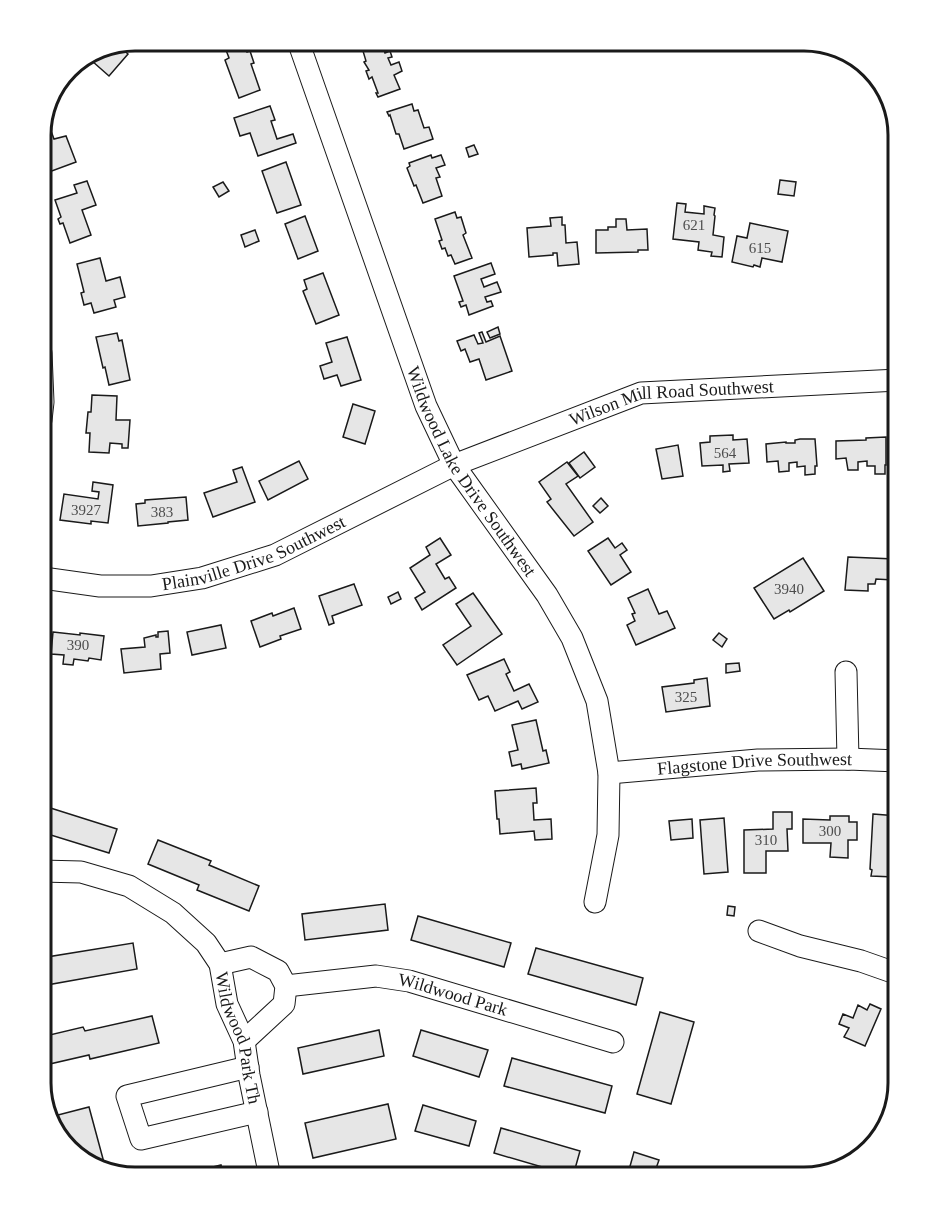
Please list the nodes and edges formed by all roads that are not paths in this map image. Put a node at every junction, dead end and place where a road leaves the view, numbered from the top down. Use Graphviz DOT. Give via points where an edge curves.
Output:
graph roads {
  1 [pos="302,51"];
  2 [pos="888,381"];
  3 [pos="454,465"];
  4 [pos="51,579"];
  5 [pos="846,672"];
  6 [pos="848,759"];
  7 [pos="888,761"];
  8 [pos="609,773"];
  9 [pos="51,871"];
  10 [pos="595,902"];
  11 [pos="759,931"];
  12 [pos="220,964"];
  13 [pos="888,970"];
  14 [pos="286,986"];
  15 [pos="244,1041"];
  16 [pos="613,1042"];
  17 [pos="248,1066"];
  18 [pos="256,1112"];
  19 [pos="268,1167"];
  1 -- 3 [label="street, Wildwood Lake Drive Southwest" via="426,406"];
  2 -- 3 [label="street, Wilson Mill Road Southwest" via="641,393"];
  3 -- 4 [label="street, Plainville Drive Southwest" via="275,555 202,578 151,586 100,586"];
  3 -- 8 [label="street, Wildwood Lake Drive Southwest" via="547,595 572,638 597,701"];
  5 -- 6 [label="street"];
  6 -- 7 [label="street, Flagstone Drive Southwest"];
  6 -- 8 [label="street, Flagstone Drive Southwest" via="758,760"];
  8 -- 10 [label="street, Wildwood Lake Drive Southwest" via="608,836"];
  9 -- 12 [label="street, Wildwood Park Th" via="81,872 129,886 173,913 206,943"];
  11 -- 13 [label="street"];
  12 -- 14 [label="street" via="251,957 278,971"];
  12 -- 15 [label="street, Wildwood Park Th" via="227,1005"];
  14 -- 15 [label="street" via="284,1004"];
  14 -- 16 [label="street, Wildwood Park" via="376,976 409,981"];
  15 -- 17 [label="street, Wildwood Park Th"];
  17 -- 18 [label="street, Wildwood Park Th"];
  17 -- 18 [label="street" via="127,1096 141,1138"];
  18 -- 19 [label="street, Wildwood Park Th"];
}
